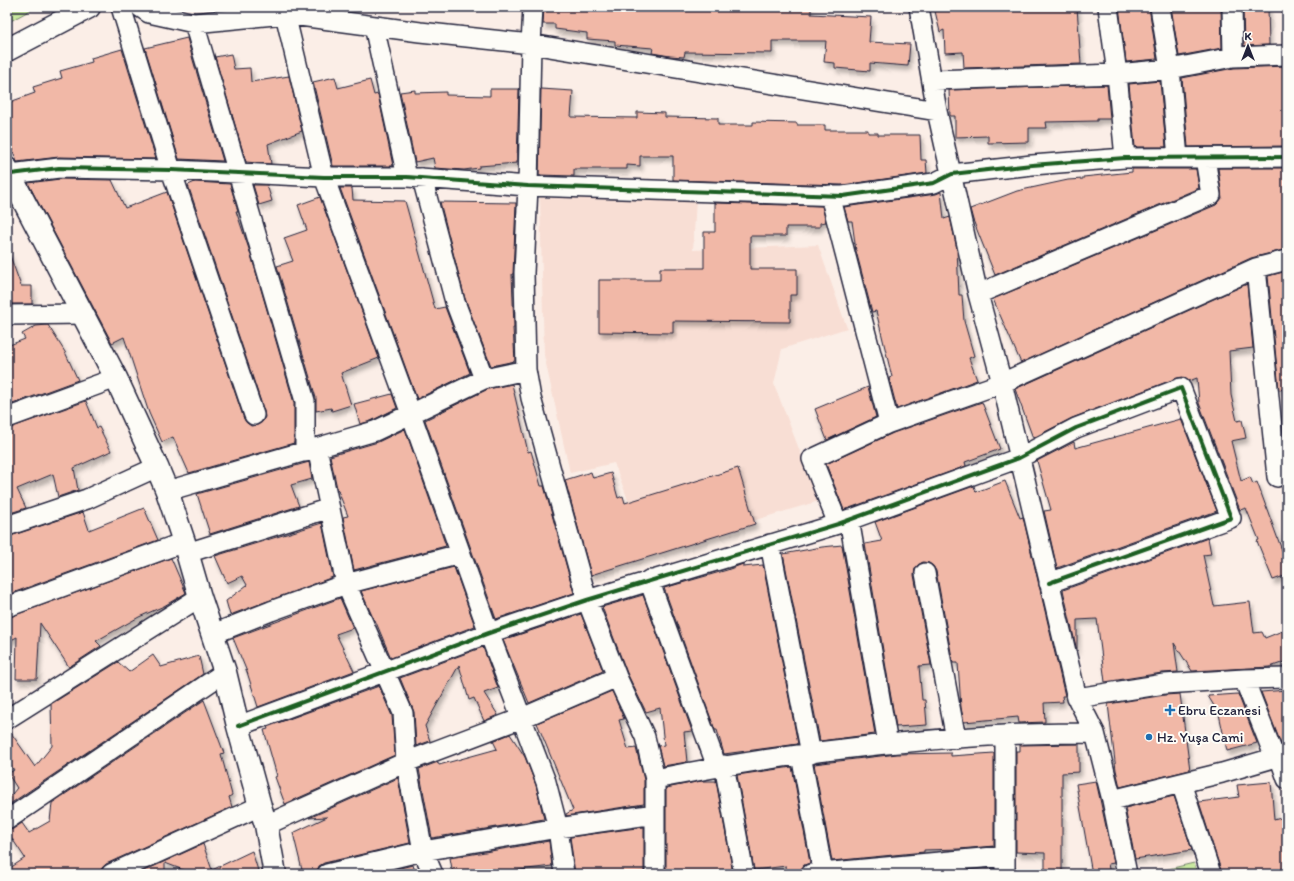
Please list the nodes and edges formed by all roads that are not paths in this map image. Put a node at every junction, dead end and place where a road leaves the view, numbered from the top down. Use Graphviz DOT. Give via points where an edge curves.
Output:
graph roads {
  1 [pos="89,7"];
  2 [pos="121,7"];
  3 [pos="140,7"];
  4 [pos="533,7"];
  5 [pos="919,7"];
  6 [pos="1108,7"];
  7 [pos="1160,7"];
  8 [pos="1232,7"];
  9 [pos="285,14"];
  10 [pos="194,23"];
  11 [pos="374,26"];
  12 [pos="531,44"];
  13 [pos="7,50"];
  14 [pos="1287,55"];
  15 [pos="1233,57"];
  16 [pos="1170,69"];
  17 [pos="1117,74"];
  18 [pos="933,80"];
  19 [pos="937,111"];
  20 [pos="1287,157"];
  21 [pos="1125,158"];
  22 [pos="1178,158"];
  23 [pos="1205,158"];
  24 [pos="171,170"];
  25 [pos="9,171"];
  26 [pos="238,172"];
  27 [pos="952,174"];
  28 [pos="324,177"];
  29 [pos="414,177"];
  30 [pos="528,186"];
  31 [pos="830,195"];
  32 [pos="1287,260"];
  33 [pos="1256,268"];
  34 [pos="978,294"];
  35 [pos="84,314"];
  36 [pos="7,315"];
  37 [pos="526,370"];
  38 [pos="116,378"];
  39 [pos="484,379"];
  40 [pos="1002,383"];
  41 [pos="411,414"];
  42 [pos="254,415"];
  43 [pos="7,418"];
  44 [pos="889,423"];
  45 [pos="311,450"];
  46 [pos="1019,458"];
  47 [pos="157,467"];
  48 [pos="1277,477"];
  49 [pos="166,491"];
  50 [pos="330,508"];
  51 [pos="843,521"];
  52 [pos="7,526"];
  53 [pos="770,544"];
  54 [pos="186,548"];
  55 [pos="460,554"];
  56 [pos="925,573"];
  57 [pos="649,580"];
  58 [pos="1049,583"];
  59 [pos="346,584"];
  60 [pos="200,597"];
  61 [pos="587,600"];
  62 [pos="7,607"];
  63 [pos="489,633"];
  64 [pos="213,634"];
  65 [pos="226,672"];
  66 [pos="386,672"];
  67 [pos="617,677"];
  68 [pos="1287,678"];
  69 [pos="1244,679"];
  70 [pos="1077,698"];
  71 [pos="522,718"];
  72 [pos="7,719"];
  73 [pos="238,726"];
  74 [pos="1096,733"];
  75 [pos="1005,735"];
  76 [pos="956,738"];
  77 [pos="888,744"];
  78 [pos="806,754"];
  79 [pos="1280,756"];
  80 [pos="406,762"];
  81 [pos="721,766"];
  82 [pos="1287,779"];
  83 [pos="655,780"];
  84 [pos="1181,783"];
  85 [pos="1112,800"];
  86 [pos="655,814"];
  87 [pos="263,816"];
  88 [pos="7,820"];
  89 [pos="558,828"];
  90 [pos="423,851"];
  91 [pos="1004,865"];
  92 [pos="817,873"];
  93 [pos="111,874"];
  94 [pos="275,874"];
  95 [pos="327,874"];
  96 [pos="432,874"];
  97 [pos="564,874"];
  98 [pos="655,874"];
  99 [pos="744,874"];
  100 [pos="1127,874"];
  101 [pos="1211,874"];
  1 -- 13 [label="main road"];
  2 -- 24 [label="street"];
  3 -- 10 [label="street" via="149,13"];
  4 -- 12 [label="street"];
  5 -- 18 [label="street"];
  6 -- 17 [label="street"];
  7 -- 16 [label="street"];
  8 -- 15 [label="street"];
  9 -- 10 [label="street"];
  9 -- 11 [label="street"];
  9 -- 28 [label="street"];
  10 -- 26 [label="street"];
  11 -- 12 [label="street"];
  11 -- 29 [label="street"];
  12 -- 19 [label="street"];
  12 -- 30 [label="street"];
  14 -- 15 [label="street"];
  15 -- 16 [label="street"];
  16 -- 17 [label="street"];
  16 -- 22 [label="street"];
  17 -- 18 [label="street"];
  17 -- 21 [label="street"];
  18 -- 19 [label="street"];
  19 -- 27 [label="street"];
  20 -- 23 [label="street"];
  21 -- 22 [label="street"];
  21 -- 27 [label="street"];
  22 -- 23 [label="street"];
  23 -- 34 [label="street" via="1211,194"];
  24 -- 25 [label="street" via="59,168"];
  24 -- 26 [label="street"];
  24 -- 42 [label="street"];
  25 -- 35 [label="main road"];
  26 -- 28 [label="street"];
  26 -- 45 [label="street" via="305,401"];
  27 -- 31 [label="street" via="934,183 843,196"];
  27 -- 34 [label="street"];
  28 -- 29 [label="street"];
  28 -- 41 [label="street"];
  29 -- 30 [label="street"];
  29 -- 39 [label="street" via="455,302"];
  30 -- 31 [label="street"];
  30 -- 37 [label="street" via="524,273"];
  31 -- 44 [label="street"];
  32 -- 33 [label="street"];
  33 -- 40 [label="street"];
  33 -- 48 [label="street"];
  34 -- 40 [label="street"];
  35 -- 36 [label="street"];
  35 -- 38 [label="main road"];
  37 -- 39 [label="street"];
  37 -- 61 [label="street" via="531,398"];
  38 -- 43 [label="street"];
  38 -- 47 [label="main road"];
  39 -- 41 [label="street"];
  40 -- 44 [label="street"];
  40 -- 46 [label="street"];
  41 -- 45 [label="street" via="375,431"];
  41 -- 55 [label="street"];
  44 -- 51 [label="street" via="812,459"];
  45 -- 49 [label="street"];
  45 -- 50 [label="street"];
  46 -- 51 [label="street"];
  46 -- 58 [label="street"];
  46 -- 58 [label="street" via="1076,428 1181,388 1231,518"];
  47 -- 49 [label="main road"];
  47 -- 52 [label="street" via="87,499"];
  49 -- 54 [label="main road"];
  50 -- 54 [label="street"];
  50 -- 59 [label="street"];
  51 -- 53 [label="street"];
  51 -- 77 [label="street"];
  53 -- 57 [label="street"];
  53 -- 78 [label="street"];
  54 -- 60 [label="main road"];
  54 -- 62 [label="street"];
  55 -- 59 [label="street"];
  55 -- 63 [label="street"];
  56 -- 76 [label="street"];
  57 -- 61 [label="street"];
  57 -- 81 [label="street"];
  58 -- 70 [label="street"];
  59 -- 64 [label="street"];
  59 -- 66 [label="street"];
  60 -- 64 [label="main road"];
  60 -- 72 [label="street"];
  61 -- 63 [label="street"];
  61 -- 67 [label="street"];
  63 -- 66 [label="street"];
  63 -- 71 [label="street"];
  64 -- 65 [label="main road"];
  65 -- 73 [label="main road"];
  65 -- 88 [label="street"];
  66 -- 73 [label="street"];
  66 -- 80 [label="street" via="403,713"];
  67 -- 71 [label="street"];
  67 -- 83 [label="street" via="645,737"];
  68 -- 69 [label="street"];
  69 -- 70 [label="street" via="1164,684"];
  69 -- 79 [label="street"];
  70 -- 74 [label="street"];
  71 -- 80 [label="street"];
  71 -- 89 [label="street" via="546,782"];
  73 -- 87 [label="main road"];
  74 -- 75 [label="street"];
  74 -- 85 [label="street"];
  75 -- 76 [label="street"];
  75 -- 91 [label="street"];
  76 -- 77 [label="street"];
  77 -- 78 [label="street"];
  78 -- 81 [label="street"];
  78 -- 92 [label="street"];
  79 -- 82 [label="street"];
  79 -- 84 [label="street"];
  80 -- 87 [label="street"];
  80 -- 90 [label="street"];
  81 -- 83 [label="street"];
  81 -- 99 [label="street"];
  83 -- 86 [label="street"];
  84 -- 85 [label="street"];
  84 -- 101 [label="street"];
  85 -- 100 [label="street"];
  86 -- 89 [label="street"];
  86 -- 98 [label="street"];
  87 -- 93 [label="street"];
  87 -- 94 [label="main road"];
  89 -- 90 [label="street"];
  89 -- 97 [label="street"];
  90 -- 95 [label="street"];
  90 -- 96 [label="street"];
  91 -- 92 [label="street"];
}
